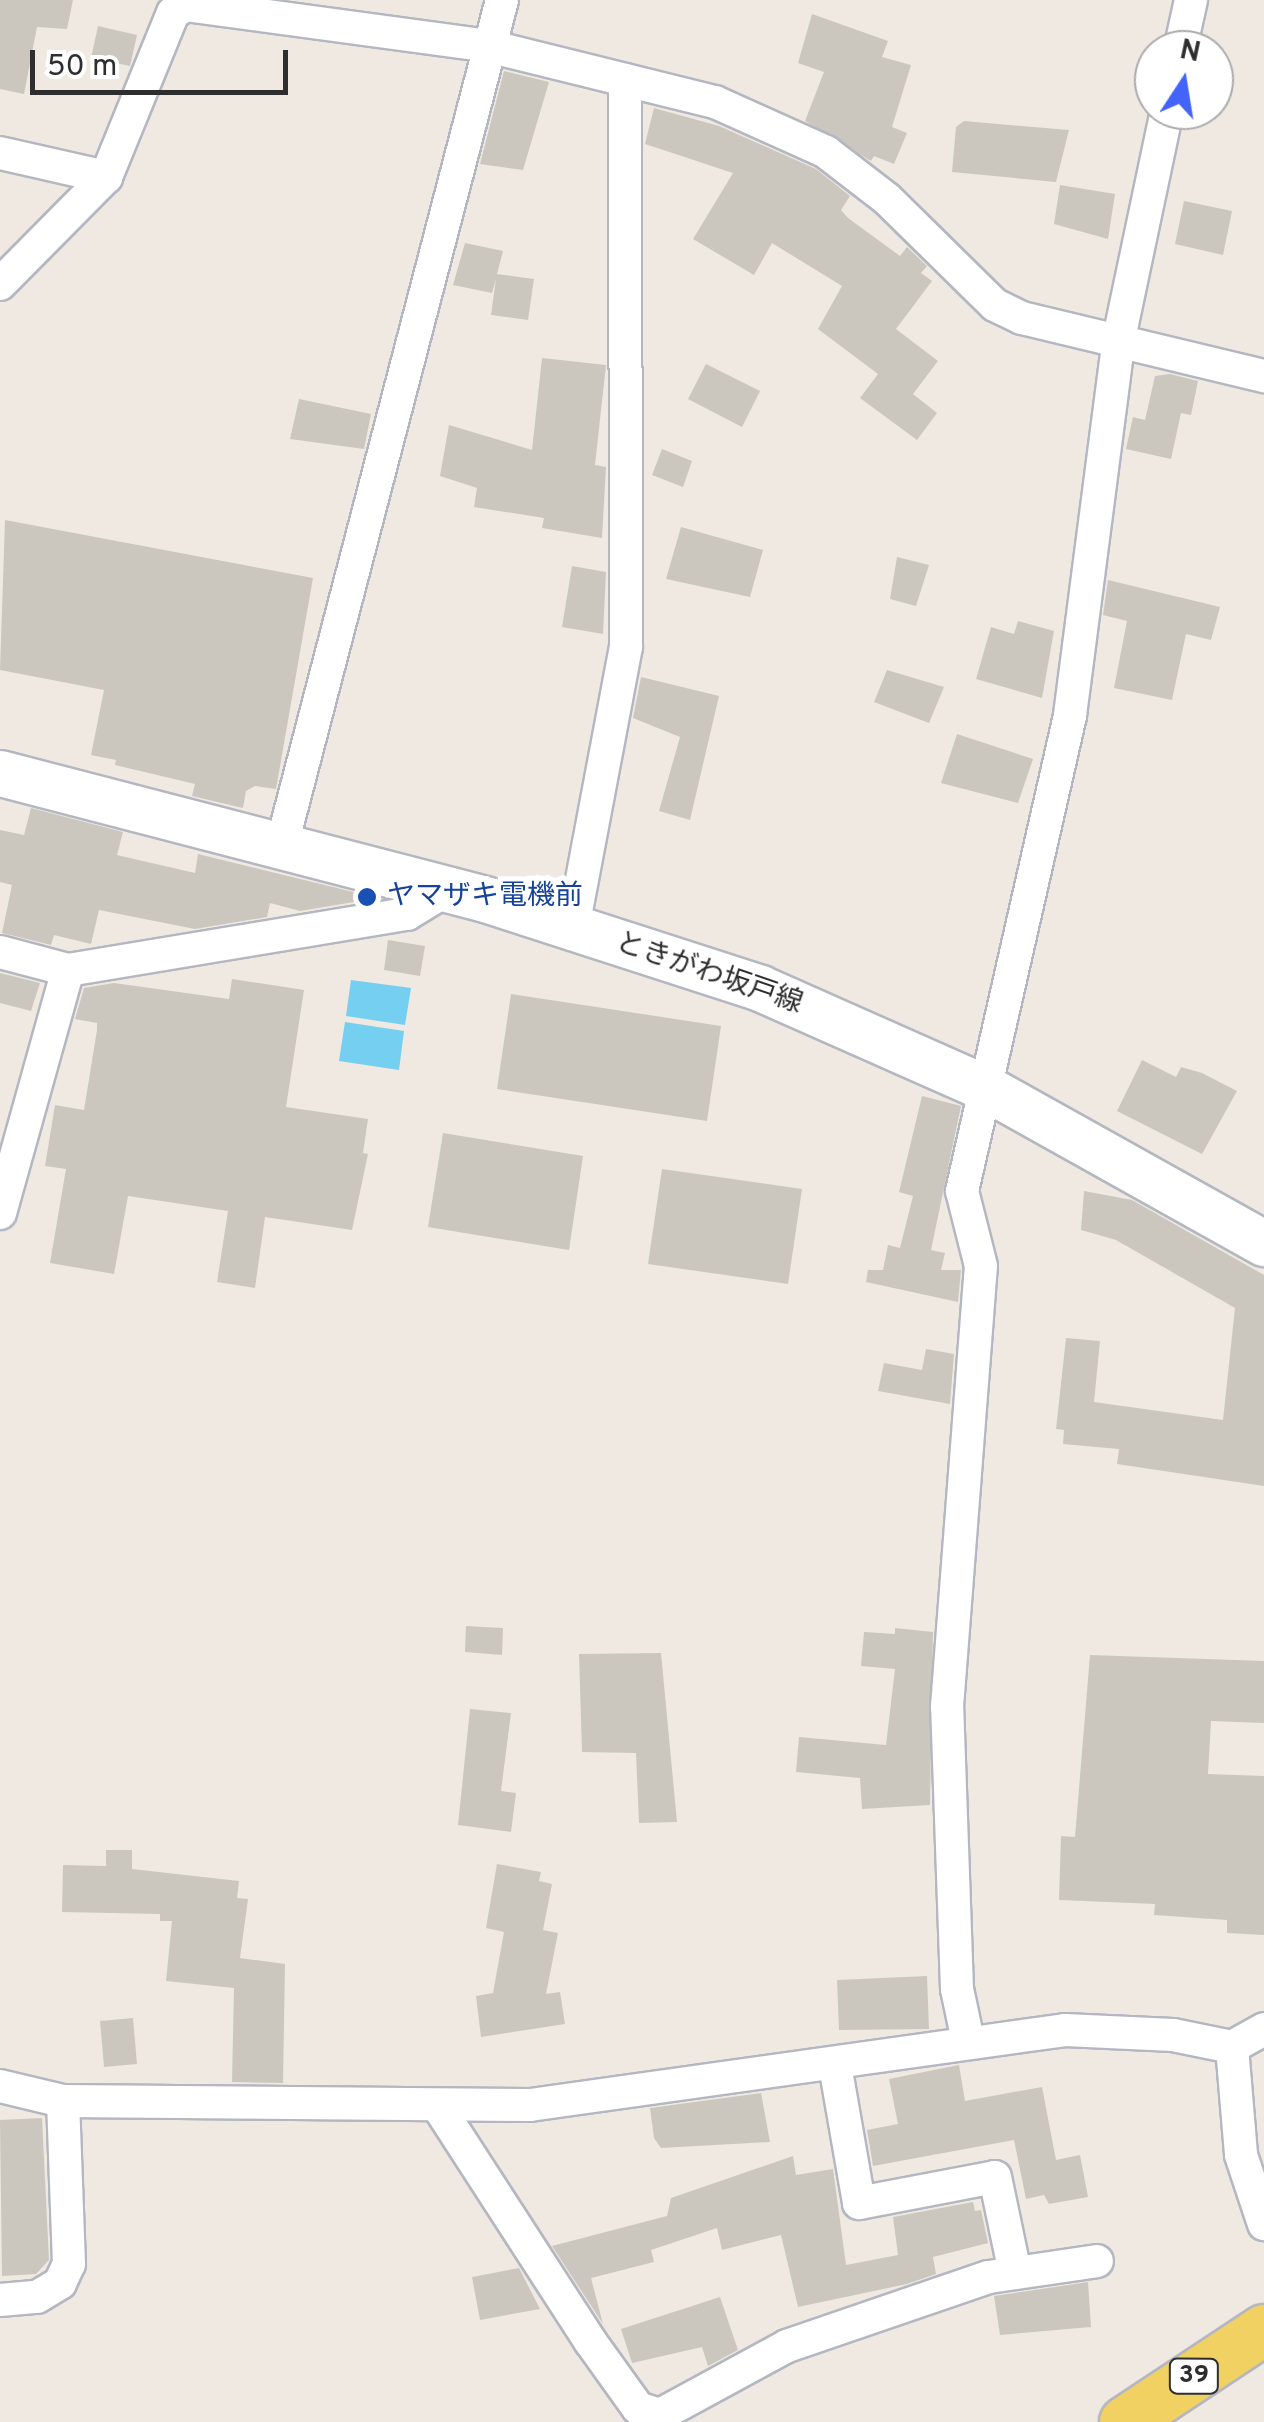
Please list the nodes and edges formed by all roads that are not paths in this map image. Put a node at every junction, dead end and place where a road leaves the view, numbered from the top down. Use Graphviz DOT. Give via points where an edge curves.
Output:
graph roads {
  1 [pos="502,0"];
  2 [pos="1191,0"];
  3 [pos="1184,30"];
  4 [pos="488,46"];
  5 [pos="625,80"];
  6 [pos="1164,130"];
  7 [pos="0,153"];
  8 [pos="106,177"];
  9 [pos="0,284"];
  10 [pos="1118,343"];
  11 [pos="1264,376"];
  12 [pos="0,772"];
  13 [pos="282,844"];
  14 [pos="448,889"];
  15 [pos="573,927"];
  16 [pos="0,952"];
  17 [pos="68,970"];
  18 [pos="988,1089"];
  19 [pos="0,1213"];
  20 [pos="1264,1242"];
  21 [pos="1264,2029"];
  22 [pos="968,2041"];
  23 [pos="1232,2047"];
  24 [pos="835,2065"];
  25 [pos="0,2086"];
  26 [pos="64,2101"];
  27 [pos="438,2106"];
  28 [pos="1264,2224"];
  29 [pos="1097,2261"];
  30 [pos="1015,2273"];
  31 [pos="0,2300"];
  32 [pos="1264,2330"];
  33 [pos="1124,2422"];
  1 -- 4 [label="street"];
  2 -- 3 [label="street"];
  4 -- 5 [label="street"];
  4 -- 8 [label="street" via="186,5 173,12"];
  4 -- 13 [label="street"];
  5 -- 10 [label="street" via="715,102 826,152 886,199 995,305"];
  5 -- 15 [label="street" via="626,647"];
  6 -- 10 [label="street"];
  7 -- 8 [label="street"];
  8 -- 9 [label="street"];
  10 -- 11 [label="street"];
  10 -- 18 [label="street" via="1070,714"];
  12 -- 13 [label="main road, ときがわ坂戸線"];
  13 -- 14 [label="main road, ときがわ坂戸線"];
  14 -- 15 [label="main road, ときがわ坂戸線"];
  14 -- 17 [label="street" via="407,914"];
  15 -- 18 [label="main road, ときがわ坂戸線" via="760,988"];
  16 -- 17 [label="street"];
  17 -- 19 [label="street"];
  18 -- 20 [label="main road, ときがわ坂戸線"];
  18 -- 22 [label="street" via="962,1191 981,1266 946,1707 957,1988"];
  21 -- 23 [label="street"];
  22 -- 23 [label="street" via="1065,2030 1173,2035"];
  22 -- 24 [label="street"];
  23 -- 28 [label="street" via="1241,2155"];
  24 -- 27 [label="street" via="580,2101"];
  24 -- 30 [label="street" via="859,2203 995,2177"];
  25 -- 26 [label="street"];
  26 -- 27 [label="street"];
  26 -- 31 [label="street" via="70,2264 60,2282 37,2297"];
  27 -- 30 [label="street" via="638,2408 660,2415 787,2346"];
  29 -- 30 [label="street"];
  32 -- 33 [label="main road, 39"];
}
